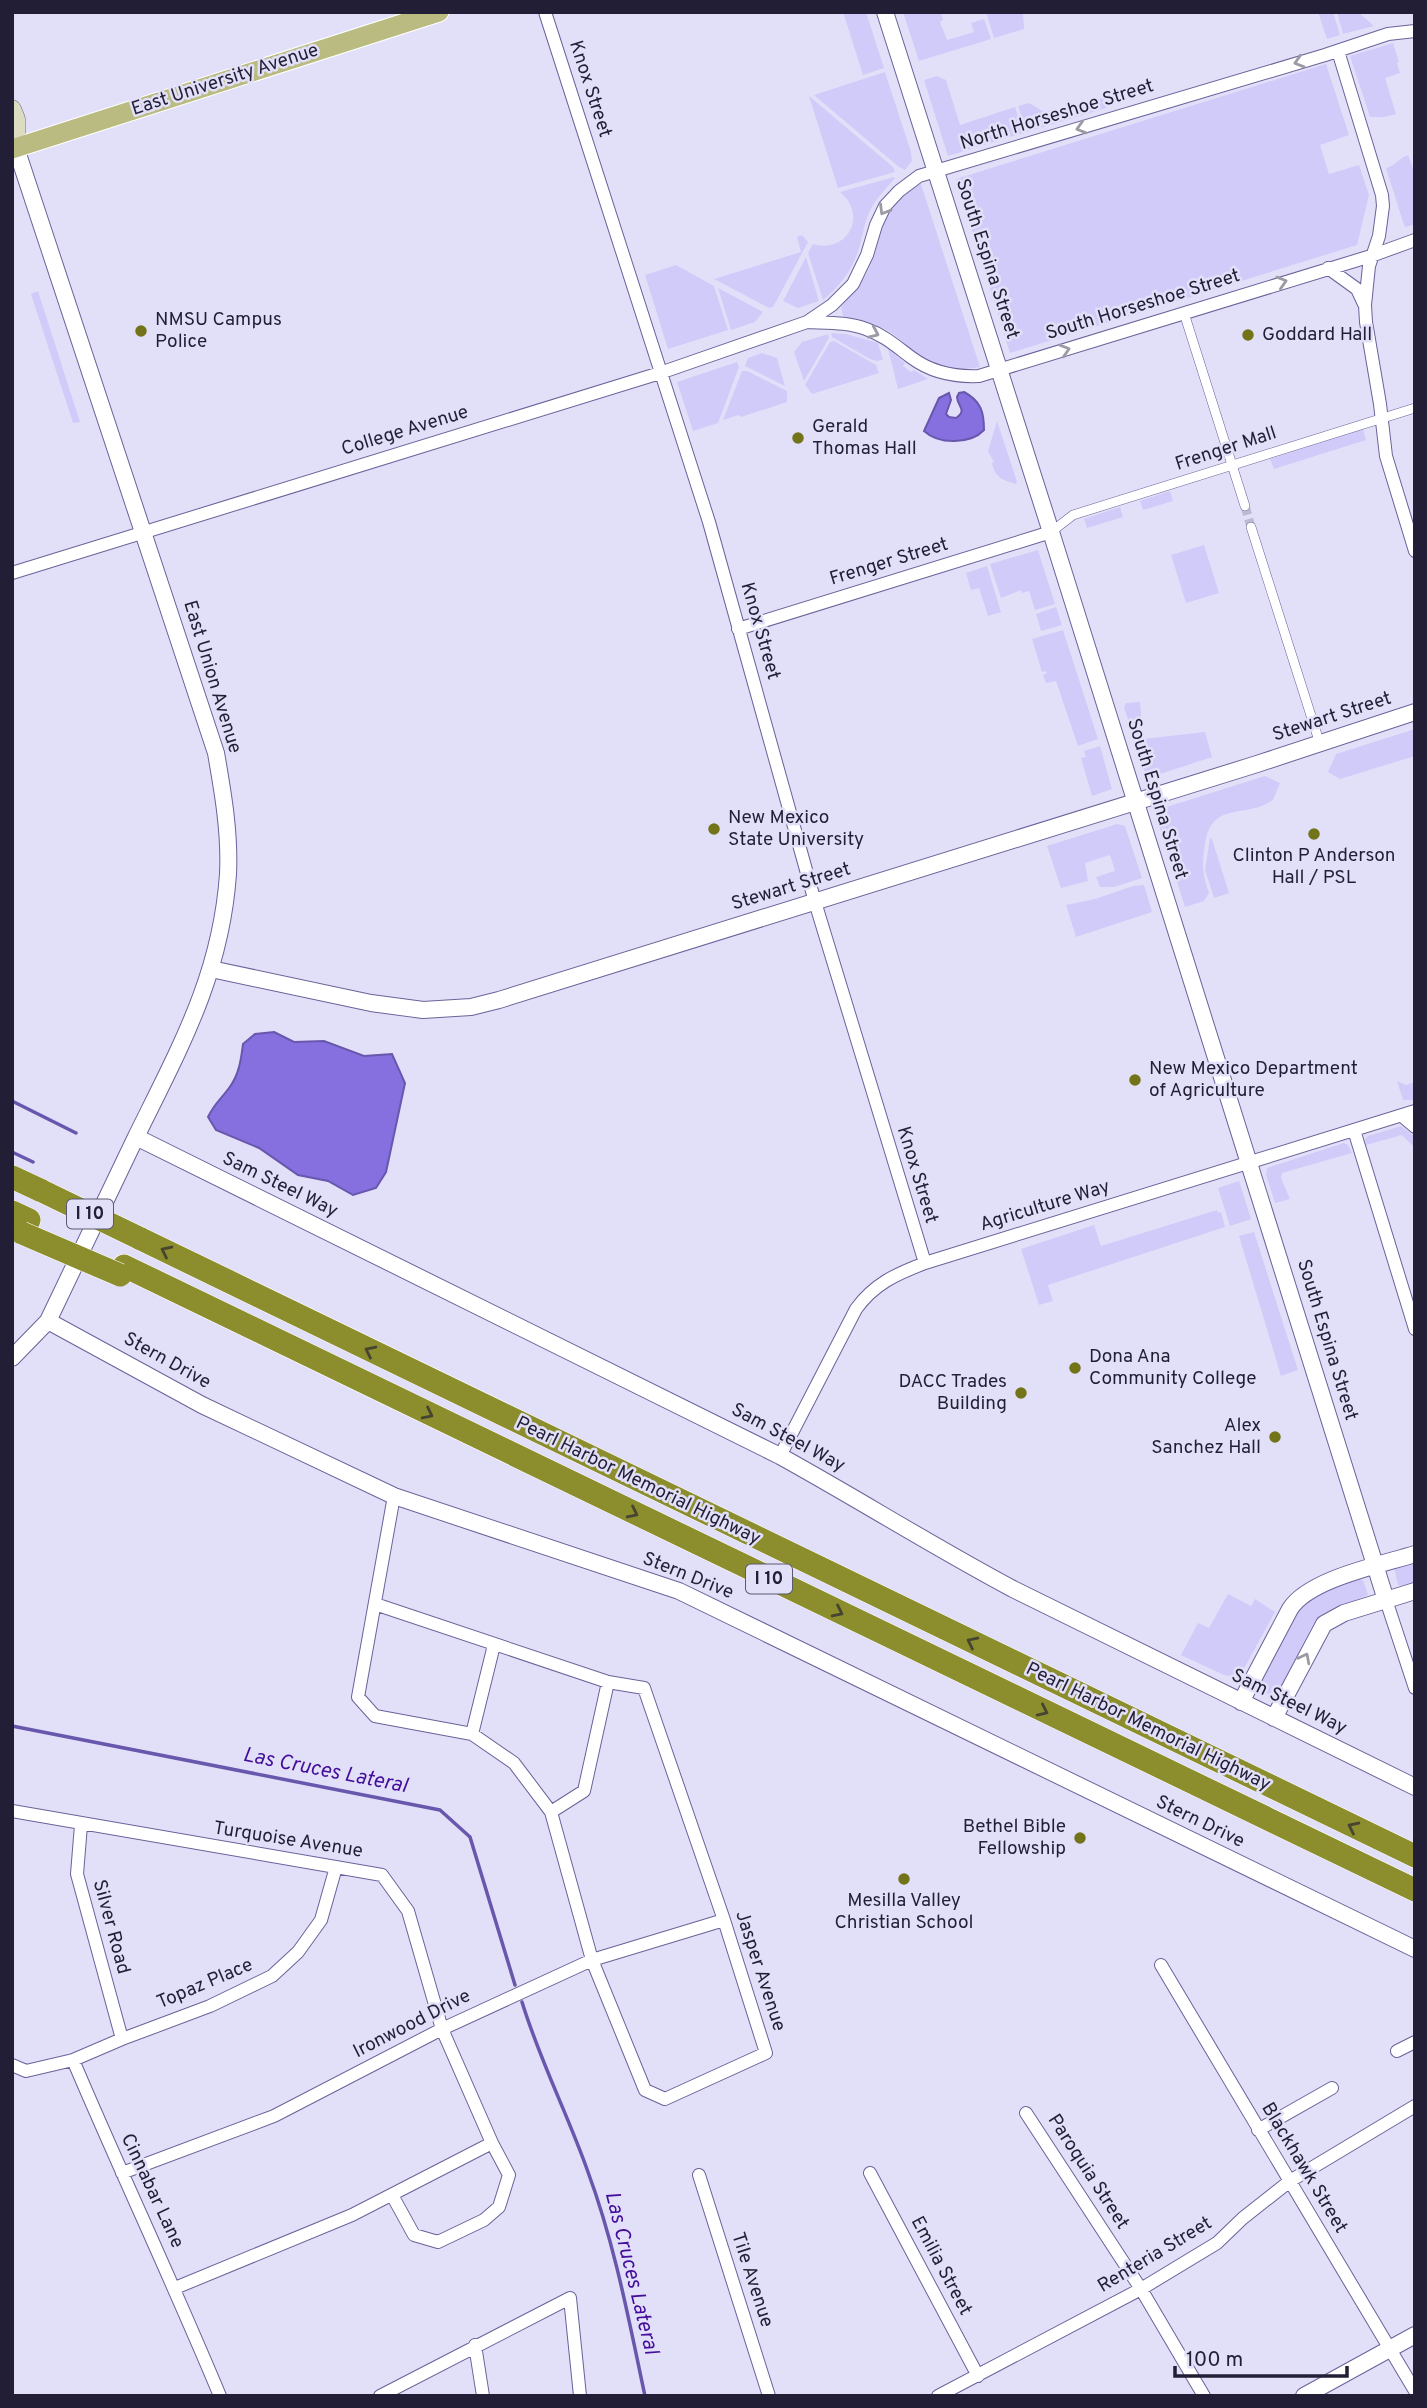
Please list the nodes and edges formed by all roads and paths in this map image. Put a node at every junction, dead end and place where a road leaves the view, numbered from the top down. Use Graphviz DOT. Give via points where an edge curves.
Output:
graph roads {
  1 [pos="439,12"];
  2 [pos="545,12"];
  3 [pos="885,12"];
  4 [pos="1415,31"];
  5 [pos="1338,51"];
  6 [pos="12,109"];
  7 [pos="14,146"];
  8 [pos="937,172"];
  9 [pos="1415,240"];
  10 [pos="1371,256"];
  11 [pos="1328,268"];
  12 [pos="1365,305"];
  13 [pos="1184,313"];
  14 [pos="807,322"];
  15 [pos="1000,370"];
  16 [pos="660,373"];
  17 [pos="1415,408"];
  18 [pos="1382,418"];
  19 [pos="1232,466"];
  20 [pos="1245,506"];
  21 [pos="1251,527"];
  22 [pos="143,531"];
  23 [pos="1051,532"];
  24 [pos="1415,551"];
  25 [pos="12,573"];
  26 [pos="738,628"];
  27 [pos="1415,712"];
  28 [pos="1320,744"];
  29 [pos="1136,802"];
  30 [pos="815,902"];
  31 [pos="211,969"];
  32 [pos="1408,1114"];
  33 [pos="1415,1127"];
  34 [pos="1354,1130"];
  35 [pos="136,1137"];
  36 [pos="1250,1163"];
  37 [pos="12,1177"];
  38 [pos="19,1224"];
  39 [pos="925,1263"];
  40 [pos="48,1321"];
  41 [pos="1415,1329"];
  42 [pos="12,1358"];
  43 [pos="780,1456"];
  44 [pos="394,1496"];
  45 [pos="1415,1554"];
  46 [pos="1375,1566"];
  47 [pos="1415,1591"];
  48 [pos="1386,1600"];
  49 [pos="375,1604"];
  50 [pos="494,1645"];
  51 [pos="608,1682"];
  52 [pos="1415,1688"];
  53 [pos="1241,1702"];
  54 [pos="1275,1718"];
  55 [pos="472,1734"];
  56 [pos="1415,1787"];
  57 [pos="12,1811"];
  58 [pos="551,1812"];
  59 [pos="81,1825"];
  60 [pos="1415,1856"];
  61 [pos="336,1867"];
  62 [pos="1415,1890"];
  63 [pos="724,1920"];
  64 [pos="1415,1949"];
  65 [pos="592,1960"];
  66 [pos="1161,1965"];
  67 [pos="442,2029"];
  68 [pos="122,2039"];
  69 [pos="1415,2042"];
  70 [pos="1397,2051"];
  71 [pos="73,2060"];
  72 [pos="12,2065"];
  73 [pos="1332,2088"];
  74 [pos="1415,2106"];
  75 [pos="1026,2113"];
  76 [pos="1258,2130"];
  77 [pos="492,2143"];
  78 [pos="870,2173"];
  79 [pos="122,2174"];
  80 [pos="699,2175"];
  81 [pos="1290,2181"];
  82 [pos="392,2195"];
  83 [pos="175,2287"];
  84 [pos="1141,2289"];
  85 [pos="1415,2335"];
  86 [pos="475,2345"];
  87 [pos="1389,2349"];
  88 [pos="978,2376"];
  89 [pos="1415,2391"];
  90 [pos="384,2395"];
  91 [pos="220,2396"];
  92 [pos="483,2396"];
  93 [pos="580,2396"];
  94 [pos="769,2396"];
  95 [pos="938,2396"];
  96 [pos="1204,2396"];
  97 [pos="1304,2396"];
  1 -- 7 [label="main road, East University Avenue"];
  2 -- 16 [label="street, Knox Street"];
  3 -- 8 [label="street, South Espina Street"];
  4 -- 5 [label="street, North Horseshoe Street" via="1388,34"];
  5 -- 8 [label="street, North Horseshoe Street, one-way"];
  5 -- 10 [label="street" via="1382,195 1379,236"];
  6 -- 7 [label="main road"];
  7 -- 22 [label="street, East Union Avenue"];
  8 -- 14 [label="street, North Horseshoe Street, one-way" via="919,176 892,198 853,284"];
  8 -- 15 [label="street, South Espina Street"];
  9 -- 10 [label="street, South Horseshoe Street"];
  10 -- 11 [label="street, South Horseshoe Street"];
  10 -- 12 [label="street"];
  11 -- 12 [label="street" via="1357,289"];
  13 -- 11 [label="street, South Horseshoe Street, one-way"];
  12 -- 18 [label="street"];
  15 -- 13 [label="street, South Horseshoe Street, one-way"];
  13 -- 19 [label="street"];
  14 -- 15 [label="street, South Horseshoe Street, one-way" via="866,328 929,369 978,376"];
  14 -- 16 [label="street, College Avenue"];
  15 -- 23 [label="street, South Espina Street"];
  16 -- 22 [label="street, College Avenue"];
  16 -- 26 [label="street, Knox Street"];
  17 -- 18 [label="street, Frenger Mall"];
  18 -- 19 [label="street, Frenger Mall"];
  18 -- 24 [label="street" via="1386,456"];
  19 -- 20 [label="street"];
  19 -- 23 [label="street, Frenger Mall" via="1073,514"];
  21 -- 28 [label="street"];
  22 -- 25 [label="street, College Avenue"];
  22 -- 31 [label="street, East Union Avenue" via="216,753 225,803 228,876"];
  23 -- 26 [label="street, Frenger Street"];
  23 -- 29 [label="street, South Espina Street"];
  26 -- 30 [label="street, Knox Street"];
  27 -- 28 [label="street, Stewart Street"];
  28 -- 29 [label="street, Stewart Street"];
  29 -- 30 [label="street, Stewart Street"];
  29 -- 36 [label="street, South Espina Street"];
  30 -- 31 [label="street, Stewart Street" via="499,1000 447,1010 371,1003"];
  30 -- 39 [label="street, Knox Street"];
  31 -- 35 [label="street, East Union Avenue" via="185,1040"];
  32 -- 33 [label="street"];
  32 -- 34 [label="street, Agriculture Way"];
  34 -- 36 [label="street, Agriculture Way"];
  34 -- 41 [label="street"];
  35 -- 40 [label="street, East Union Avenue"];
  35 -- 43 [label="street, Sam Steel Way"];
  36 -- 39 [label="street, Agriculture Way"];
  36 -- 46 [label="street, South Espina Street"];
  60 -- 37 [label="highway, Pearl Harbor Memorial Highway / I 10, one-way, bridge"];
  38 -- 62 [label="highway, Pearl Harbor Memorial Highway / I 10, one-way" via="386,1394"];
  39 -- 43 [label="street, Agriculture Way" via="884,1281 863,1300"];
  40 -- 42 [label="street, East Union Avenue"];
  40 -- 44 [label="street, Stern Drive" via="202,1405"];
  43 -- 53 [label="street, Sam Steel Way" via="966,1564"];
  44 -- 49 [label="street, Jasper Avenue"];
  44 -- 64 [label="street, Stern Drive" via="679,1591"];
  45 -- 46 [label="street"];
  46 -- 48 [label="street, South Espina Street"];
  46 -- 53 [label="street" via="1322,1584 1300,1597"];
  47 -- 48 [label="street"];
  48 -- 52 [label="street"];
  54 -- 48 [label="street, one-way" via="1324,1624"];
  49 -- 50 [label="street, Jasper Avenue"];
  49 -- 55 [label="street, Jasper Avenue" via="358,1697 375,1716"];
  50 -- 51 [label="street, Jasper Avenue"];
  50 -- 55 [label="street"];
  51 -- 58 [label="street" via="584,1791"];
  51 -- 63 [label="street, Jasper Avenue" via="644,1688"];
  53 -- 54 [label="street, Sam Steel Way"];
  54 -- 56 [label="street, Sam Steel Way"];
  55 -- 58 [label="street, Jasper Avenue" via="514,1763"];
  57 -- 59 [label="street, Turquoise Avenue"];
  58 -- 65 [label="street, Jasper Avenue"];
  59 -- 61 [label="street, Turquoise Avenue"];
  59 -- 68 [label="street, Silver Road" via="77,1874"];
  61 -- 67 [label="street, Turquoise Avenue" via="382,1875 408,1911"];
  61 -- 68 [label="street, Topaz Place" via="321,1920 298,1952 272,1976"];
  63 -- 65 [label="street, Ironwood Drive"];
  63 -- 65 [label="street, Jasper Avenue" via="766,2053 665,2099 645,2090"];
  65 -- 67 [label="street, Ironwood Drive"];
  66 -- 76 [label="street, Blackhawk Street"];
  67 -- 77 [label="street, Turquoise Avenue"];
  67 -- 79 [label="street, Ironwood Drive" via="274,2116"];
  68 -- 71 [label="street, Topaz Place"];
  69 -- 70 [label="street"];
  71 -- 72 [label="street" via="26,2071"];
  71 -- 79 [label="street, Cinnabar Lane"];
  73 -- 76 [label="street"];
  74 -- 81 [label="street, Renteria Street"];
  75 -- 84 [label="street, Paroquia Street"];
  76 -- 81 [label="street, Blackhawk Street"];
  77 -- 82 [label="street"];
  77 -- 82 [label="street, Turquoise Avenue" via="509,2175 499,2207 484,2220 438,2242 425,2240 414,2235"];
  78 -- 88 [label="street, Emilia Street"];
  79 -- 83 [label="street, Cinnabar Lane"];
  80 -- 94 [label="street, Tile Avenue"];
  81 -- 84 [label="street, Renteria Street" via="1217,2243"];
  81 -- 87 [label="street, Blackhawk Street"];
  82 -- 83 [label="street"];
  83 -- 91 [label="street, Cinnabar Lane"];
  84 -- 88 [label="street, Renteria Street"];
  84 -- 96 [label="street, Paroquia Street"];
  85 -- 87 [label="street"];
  86 -- 90 [label="street"];
  86 -- 92 [label="street"];
  86 -- 93 [label="street" via="570,2298"];
  87 -- 89 [label="street, Blackhawk Street"];
  87 -- 97 [label="street"];
  88 -- 95 [label="street, Renteria Street"];
}
